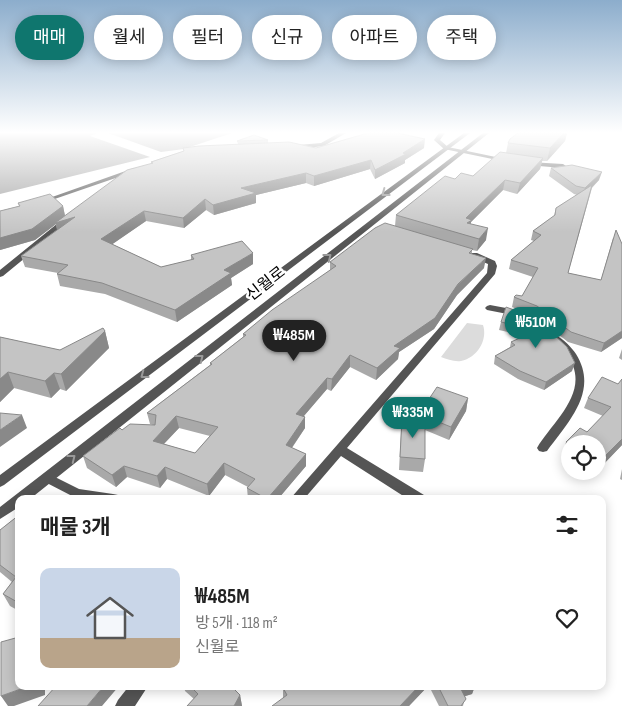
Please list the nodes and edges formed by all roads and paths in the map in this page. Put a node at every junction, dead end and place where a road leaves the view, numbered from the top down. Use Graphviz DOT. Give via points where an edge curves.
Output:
graph roads {
  1 [pos="422,166"];
  2 [pos="445,166"];
  3 [pos="144,167"];
  4 [pos="98,182"];
  5 [pos="103,190"];
  6 [pos="34,203"];
  7 [pos="75,214"];
  8 [pos="468,253"];
  9 [pos="0,274"];
  10 [pos="490,308"];
  11 [pos="526,318"];
  12 [pos="549,334"];
  13 [pos="543,448"];
  14 [pos="339,449"];
  15 [pos="47,478"];
  16 [pos="0,482"];
  17 [pos="24,495"];
  18 [pos="78,495"];
  19 [pos="299,495"];
  20 [pos="413,495"];
  21 [pos="15,502"];
  22 [pos="0,514"];
  23 [pos="137,690"];
  24 [pos="124,706"];
  1 -- 16 [label="street, 신월로, one-way"];
  15 -- 2 [label="street, 신월로, one-way" via="376,226"];
  3 -- 4 [label="street"];
  4 -- 5 [label="street"];
  4 -- 6 [label="street"];
  7 -- 9 [label="street"];
  8 -- 14 [label="street" via="492,263 491,274"];
  10 -- 11 [label="street"];
  12 -- 13 [label="street" via="573,356 580,369 582,384 570,410"];
  14 -- 19 [label="street"];
  14 -- 20 [label="street"];
  15 -- 17 [label="street, 신월로"];
  15 -- 18 [label="street"];
  21 -- 22 [label="street, 신월로"];
  23 -- 24 [label="street"];
}
